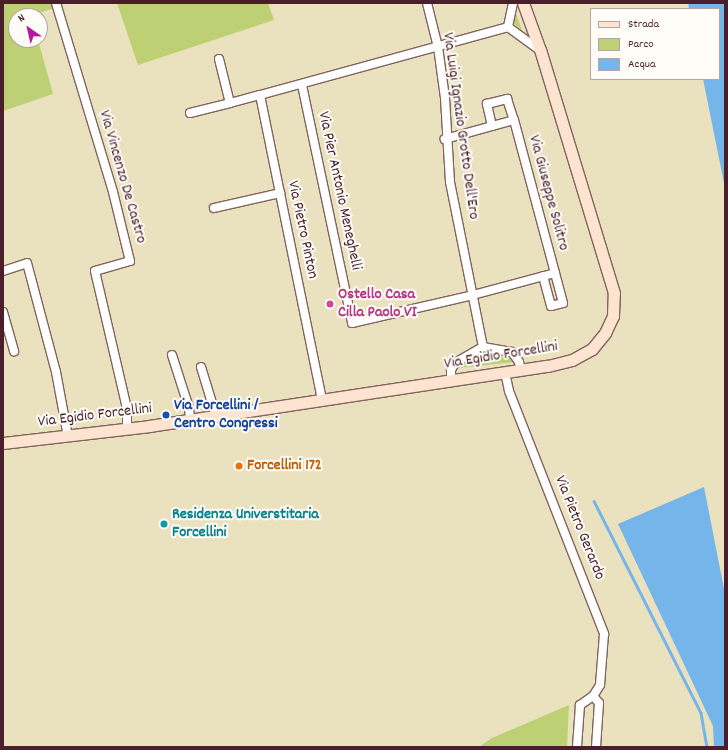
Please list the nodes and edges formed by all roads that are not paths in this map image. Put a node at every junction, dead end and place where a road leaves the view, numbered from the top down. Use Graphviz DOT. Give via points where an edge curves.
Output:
graph roads {
  1 [pos="56,3"];
  2 [pos="427,3"];
  3 [pos="513,3"];
  4 [pos="523,3"];
  5 [pos="508,27"];
  6 [pos="438,47"];
  7 [pos="540,50"];
  8 [pos="218,59"];
  9 [pos="302,85"];
  10 [pos="260,95"];
  11 [pos="230,103"];
  12 [pos="190,113"];
  13 [pos="514,120"];
  14 [pos="492,126"];
  15 [pos="445,139"];
  16 [pos="280,193"];
  17 [pos="214,208"];
  18 [pos="3,271"];
  19 [pos="555,273"];
  20 [pos="543,276"];
  21 [pos="473,296"];
  22 [pos="3,312"];
  23 [pos="483,347"];
  24 [pos="14,351"];
  25 [pos="172,355"];
  26 [pos="201,367"];
  27 [pos="520,370"];
  28 [pos="505,372"];
  29 [pos="451,380"];
  30 [pos="322,400"];
  31 [pos="216,416"];
  32 [pos="190,420"];
  33 [pos="127,428"];
  34 [pos="68,437"];
  35 [pos="3,443"];
  36 [pos="593,696"];
  37 [pos="577,747"];
  38 [pos="596,747"];
  1 -- 33 [label="street, Via Vincenzo De Castro" via="113,192 130,261 95,271 128,409"];
  2 -- 6 [label="street, Via Luigi Ignazio Grotto Dell'Ero"];
  3 -- 5 [label="street"];
  4 -- 7 [label="street, Via Egidio Forcellini"];
  5 -- 6 [label="street"];
  5 -- 7 [label="street"];
  6 -- 9 [label="street"];
  6 -- 15 [label="street, Via Luigi Ignazio Grotto Dell'Ero" via="445,98"];
  7 -- 27 [label="street, Via Egidio Forcellini" via="610,273 615,306 605,333 592,349 559,364"];
  8 -- 11 [label="street"];
  9 -- 10 [label="street"];
  9 -- 21 [label="street, Via Pier Antonio Meneghelli" via="352,323"];
  10 -- 11 [label="street"];
  10 -- 16 [label="street, Via Pietro Pinton"];
  11 -- 12 [label="street"];
  13 -- 14 [label="street, Via Giuseppe Solitro"];
  13 -- 14 [label="street, Via Giuseppe Solitro" via="507,99 486,104"];
  13 -- 19 [label="street, Via Giuseppe Solitro"];
  14 -- 15 [label="street, Via Giuseppe Solitro"];
  15 -- 21 [label="street, Via Luigi Ignazio Grotto Dell'Ero" via="450,182"];
  16 -- 17 [label="street"];
  16 -- 30 [label="street, Via Pietro Pinton"];
  18 -- 34 [label="street" via="27,263 56,372"];
  19 -- 20 [label="street, Via Giuseppe Solitro"];
  19 -- 20 [label="street, Via Giuseppe Solitro" via="563,303 551,306"];
  20 -- 21 [label="street, Via Giuseppe Solitro"];
  21 -- 23 [label="street, Via Luigi Ignazio Grotto Dell'Ero"];
  22 -- 24 [label="street"];
  23 -- 27 [label="street" via="512,352 516,355"];
  23 -- 29 [label="street" via="455,363 451,370"];
  25 -- 32 [label="street" via="189,408"];
  26 -- 31 [label="street"];
  27 -- 28 [label="street, Via Egidio Forcellini"];
  28 -- 29 [label="street, Via Egidio Forcellini"];
  28 -- 36 [label="street, Via Pietro Gerardo" via="509,391 602,626 600,675 598,688"];
  29 -- 30 [label="street, Via Egidio Forcellini"];
  30 -- 31 [label="street, Via Egidio Forcellini"];
  31 -- 32 [label="street, Via Egidio Forcellini"];
  32 -- 33 [label="street, Via Egidio Forcellini"];
  33 -- 34 [label="street, Via Egidio Forcellini"];
  34 -- 35 [label="street, Via Egidio Forcellini"];
  36 -- 37 [label="street, Via Pietro Gerardo" via="580,705"];
  36 -- 38 [label="street" via="599,703"];
}
